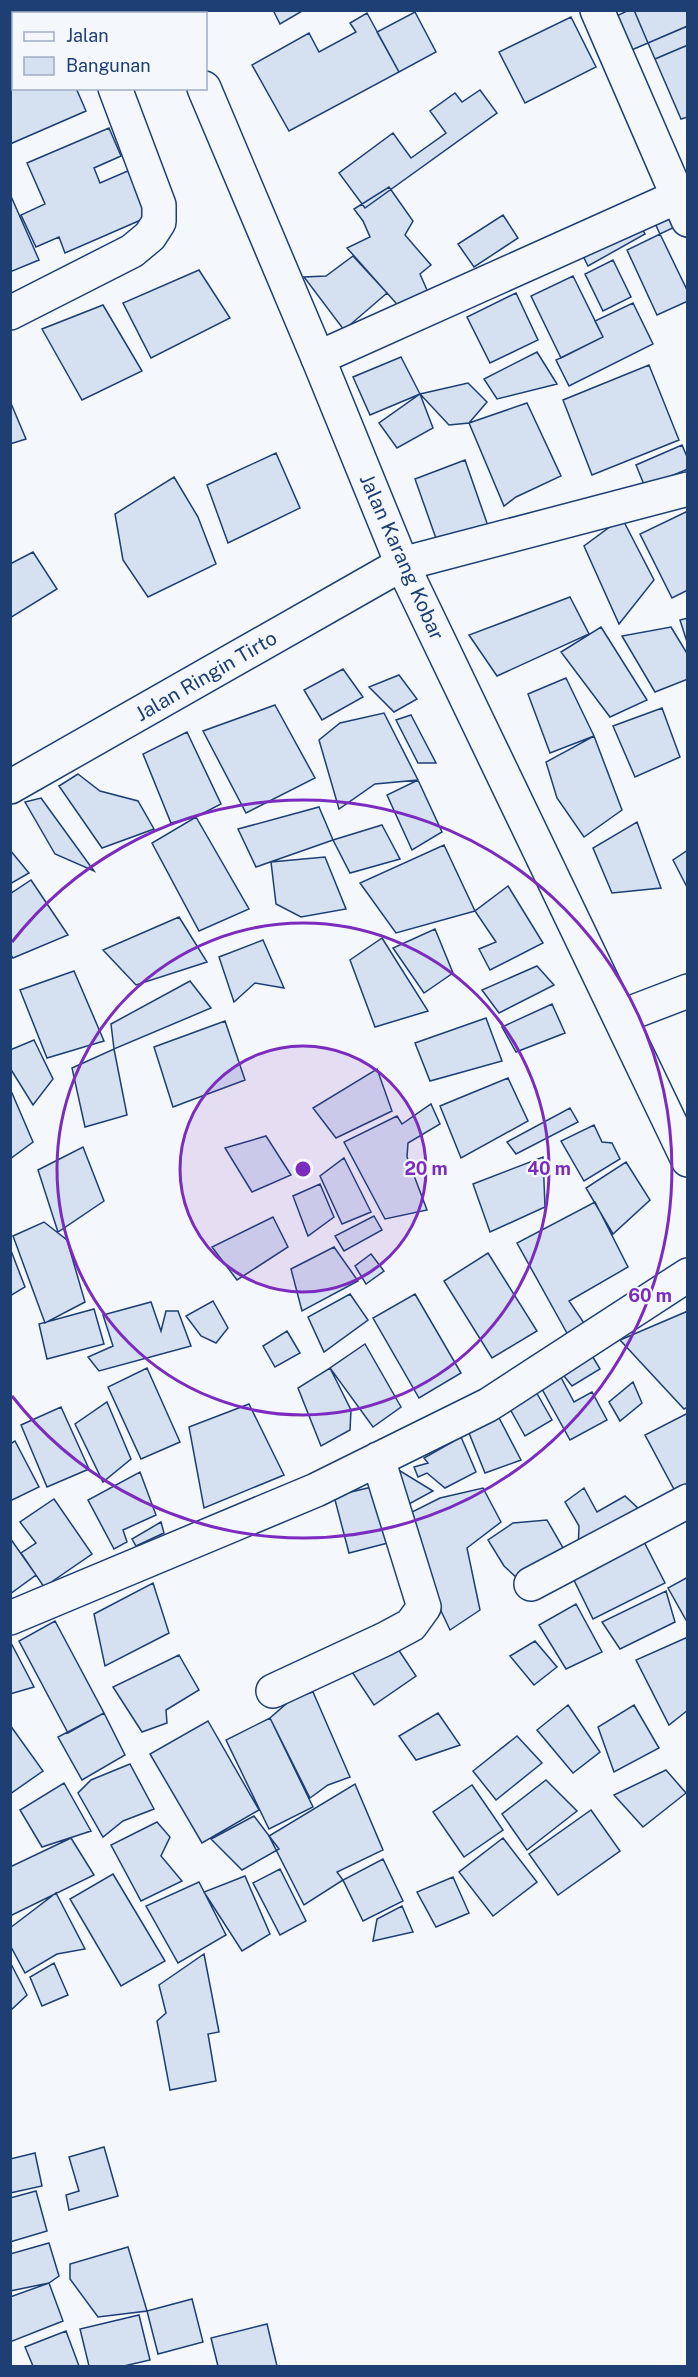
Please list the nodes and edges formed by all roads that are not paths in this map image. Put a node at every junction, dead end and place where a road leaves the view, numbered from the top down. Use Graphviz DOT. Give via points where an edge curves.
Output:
graph roads {
  1 [pos="597,10"];
  2 [pos="116,90"];
  3 [pos="205,90"];
  4 [pos="683,202"];
  5 [pos="10,313"];
  6 [pos="318,358"];
  7 [pos="687,489"];
  8 [pos="402,564"];
  9 [pos="10,787"];
  10 [pos="687,991"];
  11 [pos="620,1017"];
  12 [pos="687,1160"];
  13 [pos="687,1275"];
  14 [pos="378,1459"];
  15 [pos="687,1501"];
  16 [pos="531,1584"];
  17 [pos="10,1618"];
  18 [pos="273,1691"];
  1 -- 4 [label="street"];
  2 -- 5 [label="street" via="159,205 159,222 132,251"];
  3 -- 6 [label="street, Jalan Karang Kobar"];
  4 -- 6 [label="street"];
  6 -- 8 [label="street, Jalan Karang Kobar"];
  7 -- 8 [label="street, Jalan Ringin Tirto"];
  8 -- 9 [label="street, Jalan Ringin Tirto"];
  8 -- 11 [label="street, Jalan Karang Kobar"];
  10 -- 11 [label="street"];
  11 -- 12 [label="street, Jalan Karang Kobar"];
  13 -- 14 [label="street" via="488,1405"];
  14 -- 17 [label="street" via="316,1490"];
  14 -- 18 [label="street" via="424,1607 411,1625"];
  15 -- 16 [label="street"];
}
